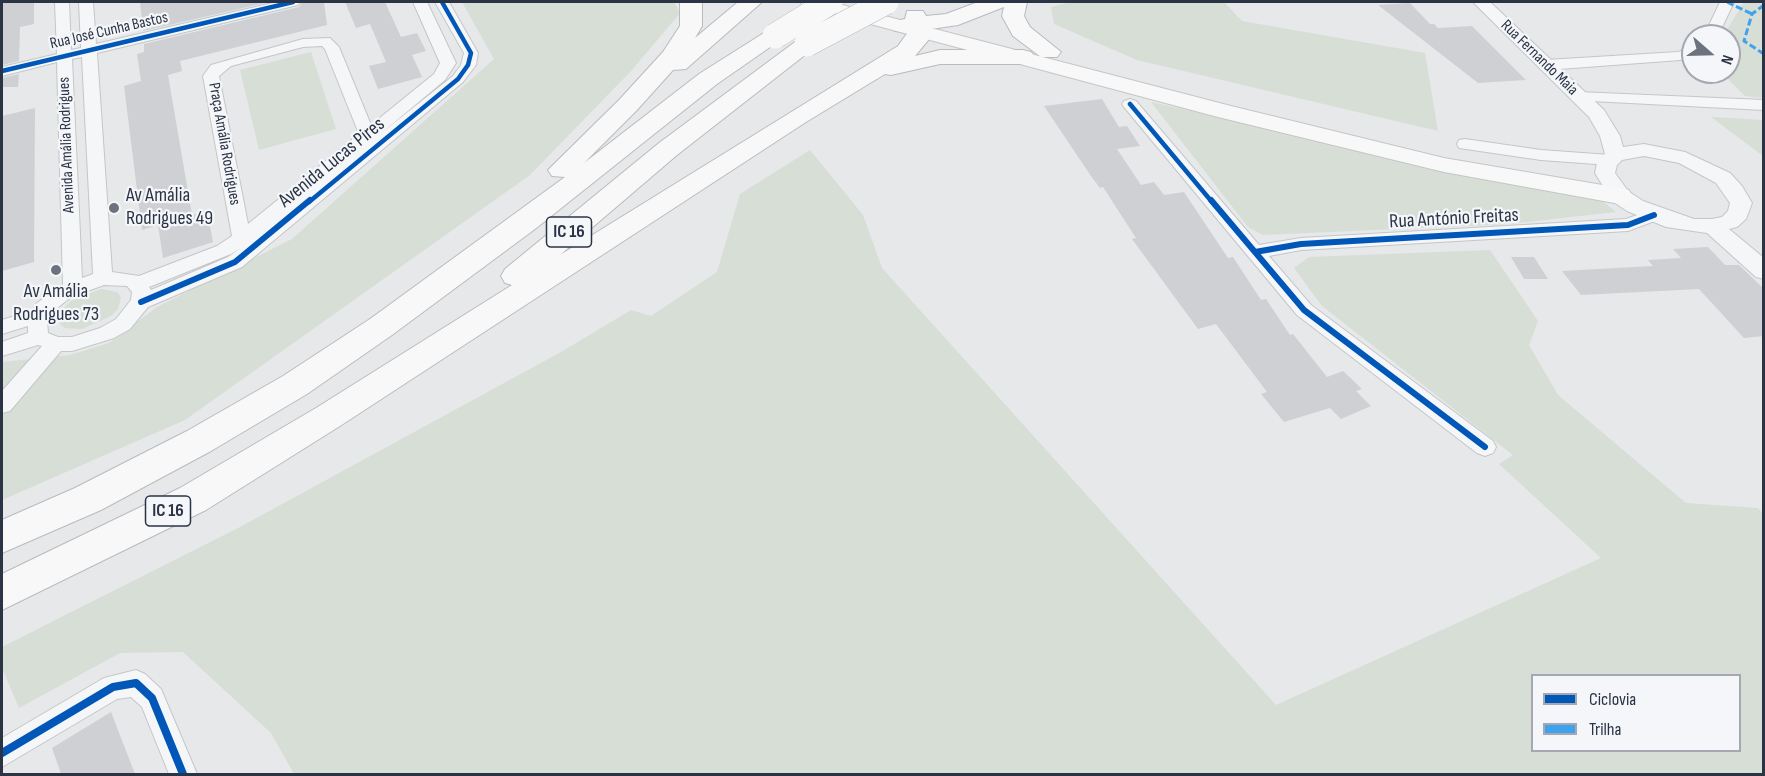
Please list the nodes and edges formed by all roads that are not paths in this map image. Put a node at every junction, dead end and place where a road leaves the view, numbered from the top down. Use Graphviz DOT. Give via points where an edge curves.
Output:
graph roads {
  1 [pos="62,2"];
  2 [pos="86,2"];
  3 [pos="293,2"];
  4 [pos="420,2"];
  5 [pos="442,2"];
  6 [pos="691,2"];
  7 [pos="751,2"];
  8 [pos="810,2"];
  9 [pos="830,2"];
  10 [pos="858,2"];
  11 [pos="886,2"];
  12 [pos="997,2"];
  13 [pos="1016,2"];
  14 [pos="1481,2"];
  15 [pos="1727,2"];
  16 [pos="919,24"];
  17 [pos="1717,24"];
  18 [pos="89,50"];
  19 [pos="1049,52"];
  20 [pos="64,56"];
  21 [pos="1681,56"];
  22 [pos="1023,57"];
  23 [pos="1546,66"];
  24 [pos="2,71"];
  25 [pos="856,82"];
  26 [pos="1578,97"];
  27 [pos="1130,104"];
  28 [pos="628,105"];
  29 [pos="1764,105"];
  30 [pos="1597,114"];
  31 [pos="374,140"];
  32 [pos="1465,144"];
  33 [pos="1663,152"];
  34 [pos="1610,163"];
  35 [pos="1620,196"];
  36 [pos="1654,215"];
  37 [pos="1712,226"];
  38 [pos="242,238"];
  39 [pos="1255,252"];
  40 [pos="1764,271"];
  41 [pos="103,278"];
  42 [pos="73,288"];
  43 [pos="139,293"];
  44 [pos="40,315"];
  45 [pos="2,327"];
  46 [pos="381,327"];
  47 [pos="48,340"];
  48 [pos="2,350"];
  49 [pos="2,405"];
  50 [pos="328,417"];
  51 [pos="1485,447"];
  52 [pos="2,537"];
  53 [pos="2,593"];
  54 [pos="2,753"];
  55 [pos="183,774"];
  1 -- 20 [label="street, Avenida Amália Rodrigues"];
  2 -- 18 [label="street, Avenida Amália Rodrigues"];
  3 -- 18 [label="street, Rua José Cunha Bastos"];
  4 -- 31 [label="street, Avenida Lucas Pires" via="448,63 446,70"];
  5 -- 31 [label="street, Avenida Lucas Pires" via="471,53 468,65 458,79"];
  6 -- 28 [label="highway" via="693,18 685,38"];
  7 -- 28 [label="highway"];
  8 -- 16 [label="main road"];
  9 -- 46 [label="highway, IC 16, bridge" via="708,79 525,222"];
  10 -- 16 [label="main road"];
  11 -- 50 [label="highway, IC 16, bridge" via="807,44 668,149 519,274"];
  12 -- 16 [label="highway"];
  13 -- 19 [label="highway" via="1013,16 1021,32"];
  14 -- 23 [label="street, Rua Fernando Maia"];
  15 -- 17 [label="street"];
  16 -- 19 [label="main road"];
  16 -- 22 [label="main road"];
  16 -- 25 [label="highway" via="919,38 911,47"];
  18 -- 20 [label="street, Rua José Cunha Bastos"];
  18 -- 41 [label="street, Avenida Amália Rodrigues"];
  19 -- 34 [label="main road" via="1432,154 1532,172"];
  20 -- 24 [label="street, Rua José Cunha Bastos"];
  20 -- 42 [label="street, Avenida Amália Rodrigues"];
  21 -- 23 [label="street"];
  22 -- 25 [label="highway" via="940,57 898,66"];
  22 -- 35 [label="main road" via="1444,165"];
  23 -- 26 [label="street, Rua Fernando Maia"];
  25 -- 50 [label="highway"];
  26 -- 29 [label="street"];
  26 -- 30 [label="street, Rua Fernando Maia"];
  27 -- 39 [label="street"];
  28 -- 46 [label="highway" via="560,171"];
  30 -- 33 [label="street, Rua Fernando Maia"];
  30 -- 34 [label="street, Rua Fernando Maia" via="1610,136"];
  31 -- 38 [label="street, Avenida Lucas Pires"];
  31 -- 38 [label="street, Praça Amália Rodrigues" via="332,47 325,41 303,43 216,68 211,76"];
  31 -- 43 [label="street, Avenida Lucas Pires" via="235,262"];
  32 -- 34 [label="street"];
  33 -- 34 [label="street" via="1636,151"];
  33 -- 37 [label="street" via="1705,167 1735,191 1740,203 1738,214 1729,222"];
  34 -- 35 [label="street, Rua Fernando Maia"];
  35 -- 36 [label="street"];
  36 -- 37 [label="street" via="1684,224"];
  36 -- 39 [label="street, Rua António Freitas" via="1628,225 1302,244"];
  37 -- 40 [label="street"];
  38 -- 43 [label="street, Avenida Lucas Pires"];
  39 -- 51 [label="street" via="1304,310"];
  41 -- 42 [label="street"];
  41 -- 43 [label="street" via="121,278"];
  42 -- 44 [label="street"];
  43 -- 47 [label="street" via="123,324 107,333 81,342"];
  44 -- 45 [label="street"];
  44 -- 47 [label="street" via="36,328"];
  46 -- 52 [label="highway, IC 16" via="295,385 199,441 88,499"];
  47 -- 48 [label="street"];
  47 -- 49 [label="street"];
  50 -- 53 [label="highway, IC 16" via="194,498"];
  54 -- 55 [label="street" via="113,687 136,683 152,698"];
}
